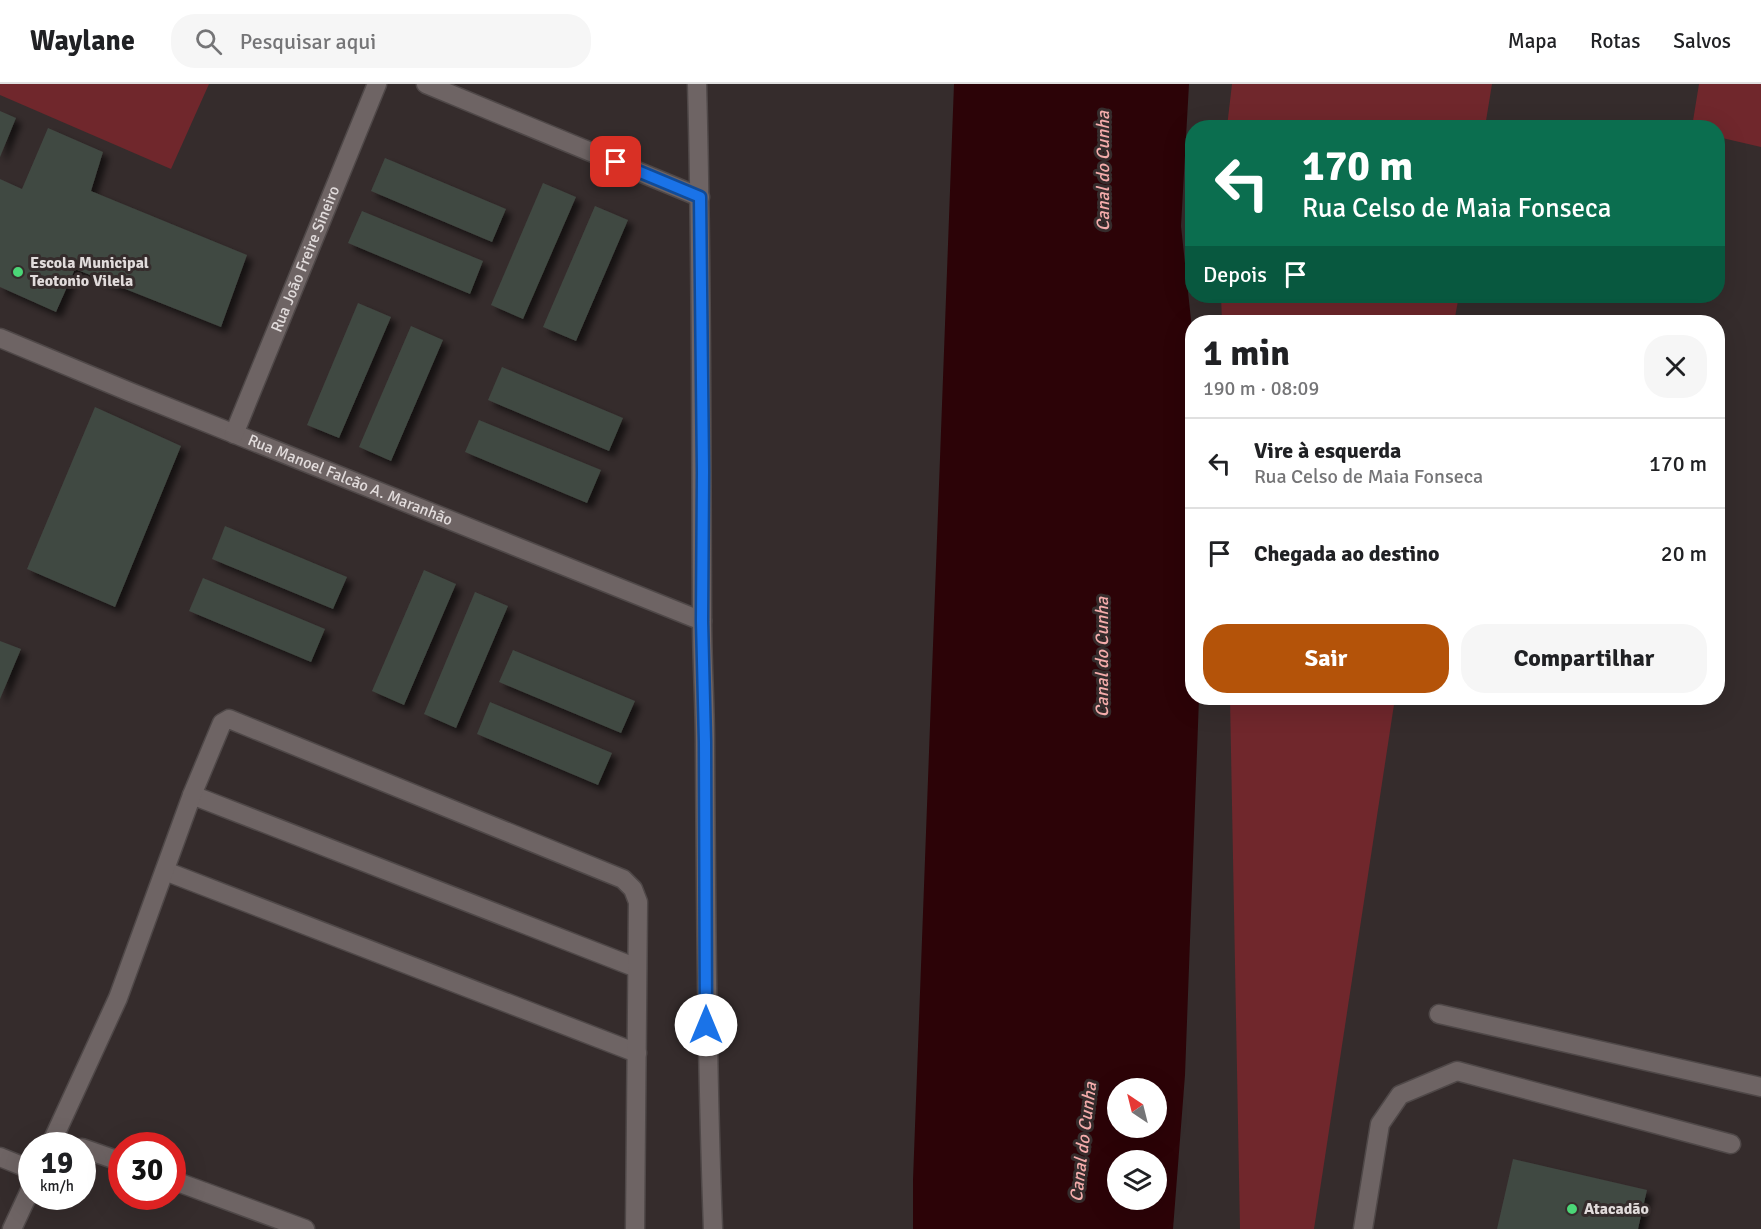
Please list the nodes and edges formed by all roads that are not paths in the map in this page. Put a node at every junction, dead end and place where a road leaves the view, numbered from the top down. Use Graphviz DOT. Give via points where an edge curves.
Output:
graph roads {
  1 [pos="377,84"];
  2 [pos="426,84"];
  3 [pos="697,84"];
  4 [pos="700,197"];
  5 [pos="0,338"];
  6 [pos="234,434"];
  7 [pos="702,621"];
  8 [pos="192,795"];
  9 [pos="165,871"];
  10 [pos="637,968"];
  11 [pos="1439,1014"];
  12 [pos="637,1053"];
  13 [pos="1761,1087"];
  14 [pos="57,1132"];
  15 [pos="1731,1144"];
  16 [pos="0,1157"];
  17 [pos="18,1164"];
  18 [pos="186,1185"];
  19 [pos="21,1210"];
  20 [pos="12,1229"];
  21 [pos="305,1229"];
  22 [pos="635,1229"];
  23 [pos="713,1229"];
  24 [pos="1363,1229"];
  1 -- 6 [label="street, Rua João Freire Sineiro"];
  2 -- 4 [label="street"];
  3 -- 4 [label="street"];
  4 -- 7 [label="street"];
  5 -- 6 [label="street, Rua Manoel Falcão A. Maranhão"];
  6 -- 7 [label="street, Rua Manoel Falcão A. Maranhão"];
  7 -- 23 [label="street" via="707,1071"];
  8 -- 9 [label="street"];
  8 -- 10 [label="street"];
  8 -- 10 [label="street" via="222,723 229,719 623,879 638,902"];
  9 -- 12 [label="street"];
  9 -- 14 [label="street" via="118,998"];
  10 -- 12 [label="street"];
  11 -- 13 [label="street"];
  12 -- 22 [label="street"];
  15 -- 24 [label="street" via="1457,1071 1400,1095 1380,1124"];
  16 -- 17 [label="street"];
  18 -- 21 [label="street"];
  19 -- 20 [label="street"];
}
